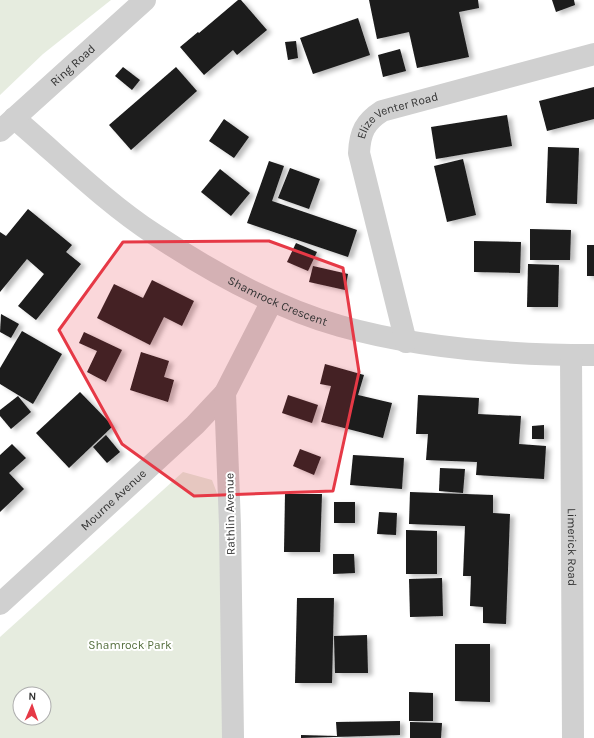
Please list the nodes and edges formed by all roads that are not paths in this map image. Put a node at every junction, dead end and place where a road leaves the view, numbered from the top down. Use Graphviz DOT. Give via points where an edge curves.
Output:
graph roads {
  1 [pos="145,0"];
  2 [pos="594,54"];
  3 [pos="7,124"];
  4 [pos="272,301"];
  5 [pos="406,342"];
  6 [pos="571,355"];
  7 [pos="594,355"];
  8 [pos="225,393"];
  9 [pos="0,604"];
  10 [pos="233,738"];
  11 [pos="573,738"];
  1 -- 3 [label="street, Ring Road"];
  2 -- 5 [label="street, Elize Venter Road" via="382,111 365,126 359,153"];
  3 -- 4 [label="street, Shamrock Crescent" via="153,234 216,272"];
  4 -- 5 [label="street, Shamrock Crescent" via="339,326"];
  4 -- 8 [label="street, Rathlin Avenue"];
  5 -- 6 [label="street, Shamrock Crescent" via="517,353"];
  6 -- 7 [label="street, Shamrock Crescent"];
  6 -- 11 [label="street, Limerick Road"];
  8 -- 9 [label="street, Mourne Avenue" via="195,425"];
  8 -- 10 [label="street, Rathlin Avenue"];
}
